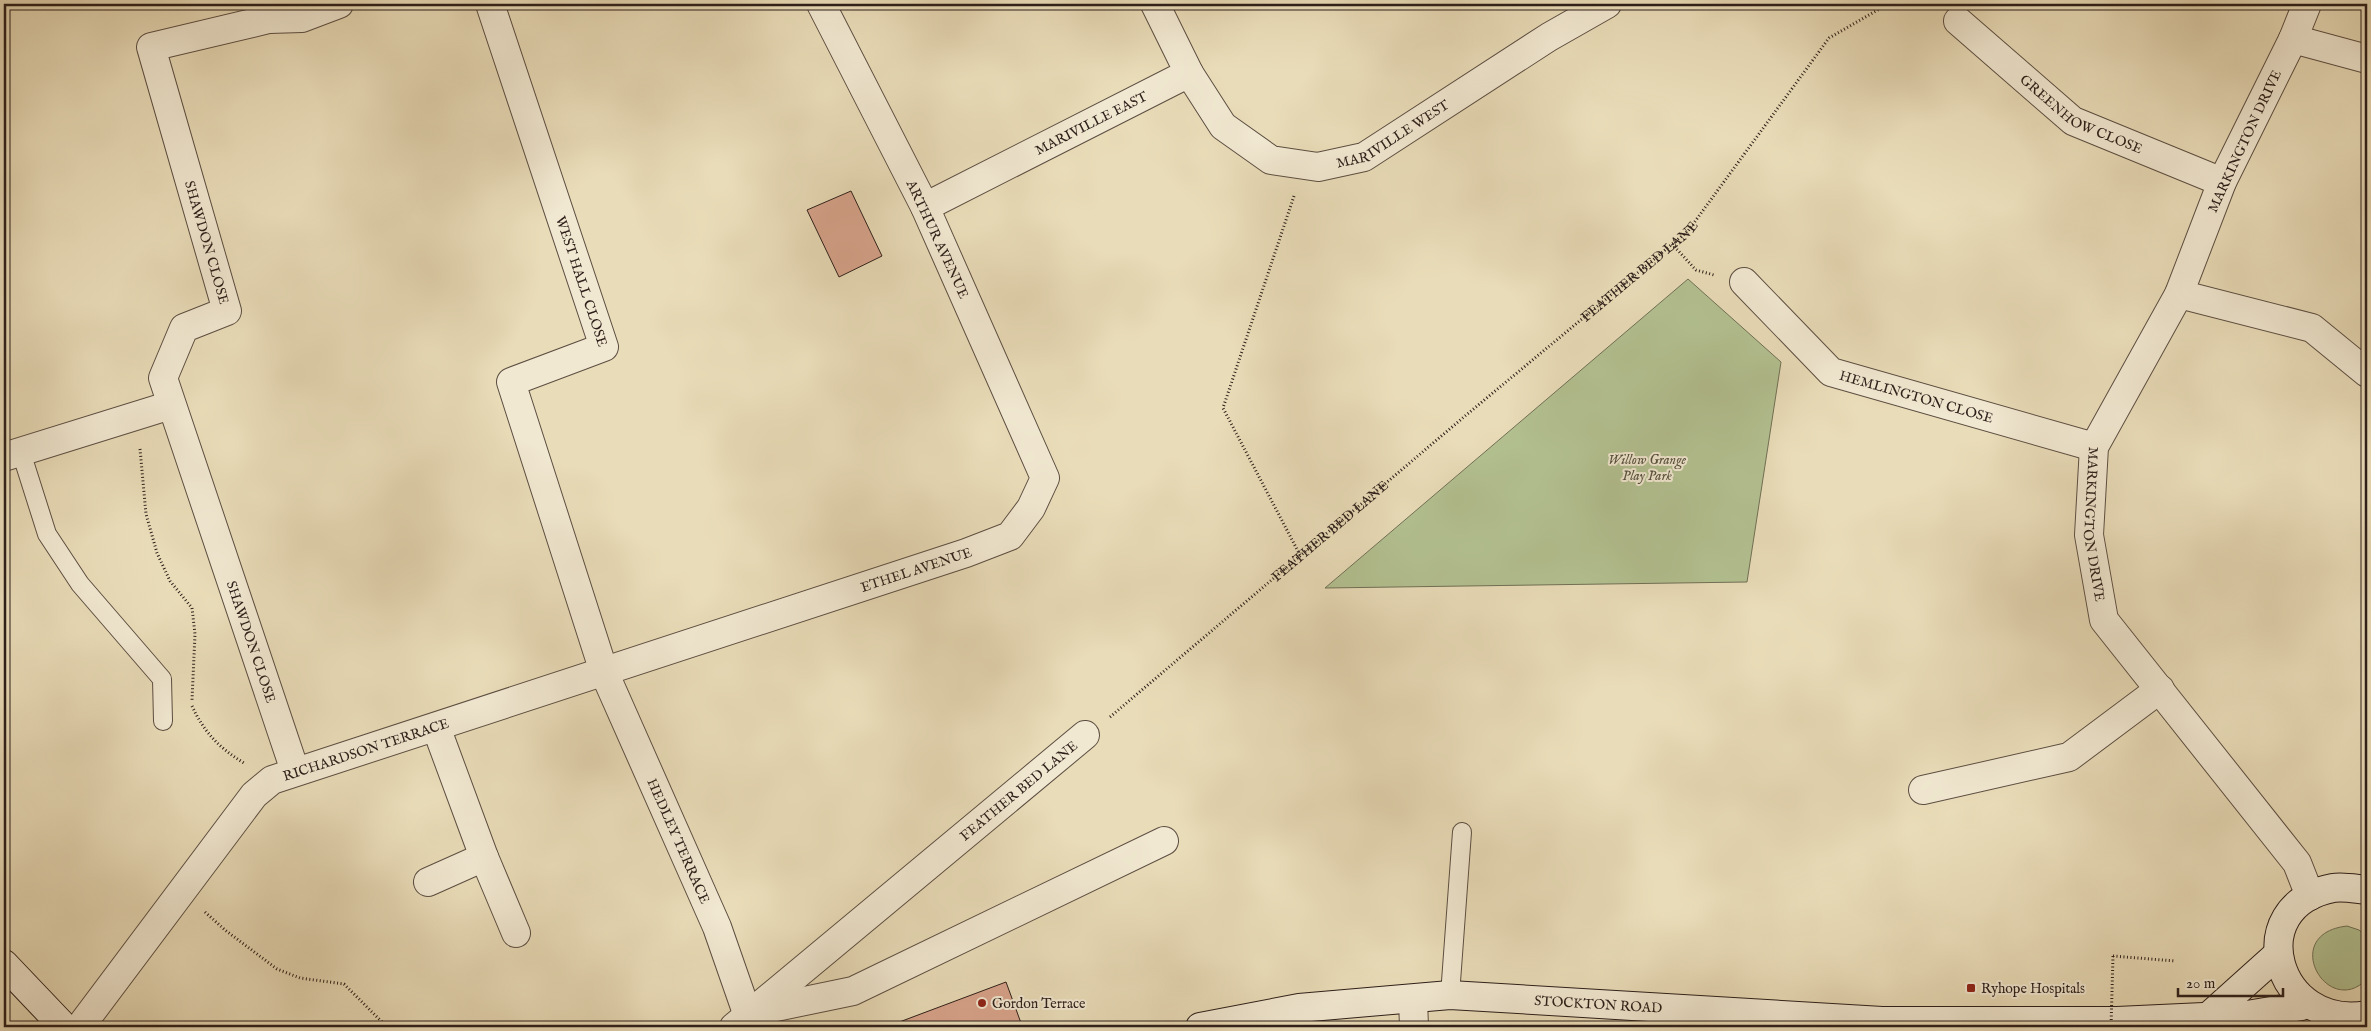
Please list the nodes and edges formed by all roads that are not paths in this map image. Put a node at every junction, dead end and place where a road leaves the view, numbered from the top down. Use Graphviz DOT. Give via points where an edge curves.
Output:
graph roads {
  1 [pos="339,4"];
  2 [pos="490,4"];
  3 [pos="821,4"];
  4 [pos="1155,4"];
  5 [pos="1606,4"];
  6 [pos="2307,4"];
  7 [pos="278,11"];
  8 [pos="1958,22"];
  9 [pos="2293,40"];
  10 [pos="2367,59"];
  11 [pos="1189,73"];
  12 [pos="2222,182"];
  13 [pos="925,207"];
  14 [pos="1744,282"];
  15 [pos="2179,294"];
  16 [pos="2367,373"];
  17 [pos="171,405"];
  18 [pos="2094,447"];
  19 [pos="12,455"];
  20 [pos="1045,478"];
  21 [pos="758,622"];
  22 [pos="604,672"];
  23 [pos="2160,689"];
  24 [pos="163,721"];
  25 [pos="436,726"];
  26 [pos="1084,735"];
  27 [pos="283,776"];
  28 [pos="1923,790"];
  29 [pos="1462,832"];
  30 [pos="1164,841"];
  31 [pos="484,856"];
  32 [pos="428,882"];
  33 [pos="2364,891"];
  34 [pos="2310,896"];
  35 [pos="516,933"];
  36 [pos="2277,955"];
  37 [pos="4,964"];
  38 [pos="1450,995"];
  39 [pos="1412,999"];
  40 [pos="2302,1006"];
  41 [pos="2208,1017"];
  42 [pos="744,1018"];
  43 [pos="2363,1019"];
  44 [pos="1753,1020"];
  45 [pos="64,1027"];
  46 [pos="80,1027"];
  47 [pos="1200,1027"];
  48 [pos="1414,1027"];
  1 -- 7 [label="street" via="302,18"];
  2 -- 22 [label="street, WEST HALL CLOSE" via="604,348 512,382"];
  3 -- 13 [label="street, ARTHUR AVENUE"];
  4 -- 11 [label="street"];
  5 -- 11 [label="street, MARIVILLE WEST" via="1549,37 1364,157 1318,167 1271,160 1224,126"];
  6 -- 9 [label="street, MARKINGTON DRIVE"];
  7 -- 17 [label="street, SHAWDON CLOSE" via="151,47 227,311 184,328 163,378"];
  8 -- 12 [label="street, GREENHOW CLOSE" via="2073,121"];
  9 -- 10 [label="street"];
  9 -- 12 [label="street, MARKINGTON DRIVE"];
  11 -- 13 [label="street, MARIVILLE EAST"];
  12 -- 15 [label="street, MARKINGTON DRIVE"];
  13 -- 20 [label="street, ARTHUR AVENUE"];
  14 -- 18 [label="street, HEMLINGTON CLOSE" via="1831,372"];
  15 -- 16 [label="street" via="2312,328"];
  15 -- 18 [label="street, MARKINGTON DRIVE"];
  17 -- 19 [label="street"];
  17 -- 27 [label="street, SHAWDON CLOSE"];
  18 -- 23 [label="street, MARKINGTON DRIVE" via="2089,535 2104,620"];
  19 -- 24 [label="lane" via="47,534 80,584 162,679"];
  20 -- 21 [label="street, ETHEL AVENUE" via="1031,508 1010,536"];
  21 -- 22 [label="street, RICHARDSON TERRACE"];
  22 -- 25 [label="street, RICHARDSON TERRACE"];
  22 -- 42 [label="street, HEDLEY TERRACE" via="717,927"];
  23 -- 28 [label="street" via="2069,757"];
  23 -- 34 [label="street, MARKINGTON DRIVE" via="2297,863"];
  25 -- 27 [label="street, RICHARDSON TERRACE"];
  25 -- 31 [label="street"];
  26 -- 42 [label="street, FEATHER BED LANE"];
  27 -- 46 [label="street, RICHARDSON TERRACE" via="254,795"];
  29 -- 38 [label="lane"];
  30 -- 42 [label="street" via="853,991"];
  31 -- 32 [label="street"];
  31 -- 35 [label="street"];
  33 -- 34 [label="street" via="2334,888"];
  34 -- 36 [label="street" via="2292,912 2281,932"];
  36 -- 40 [label="street" via="2280,974 2288,992"];
  36 -- 41 [label="street"];
  37 -- 45 [label="street"];
  38 -- 39 [label="street, STOCKTON ROAD"];
  38 -- 44 [label="street, STOCKTON ROAD"];
  39 -- 47 [label="street, STOCKTON ROAD" via="1298,1008"];
  39 -- 48 [label="street"];
  40 -- 41 [label="street, STOCKTON ROAD" via="2247,1015"];
  40 -- 43 [label="street" via="2327,1018"];
  41 -- 44 [label="street, STOCKTON ROAD" via="2118,1021"];
}
